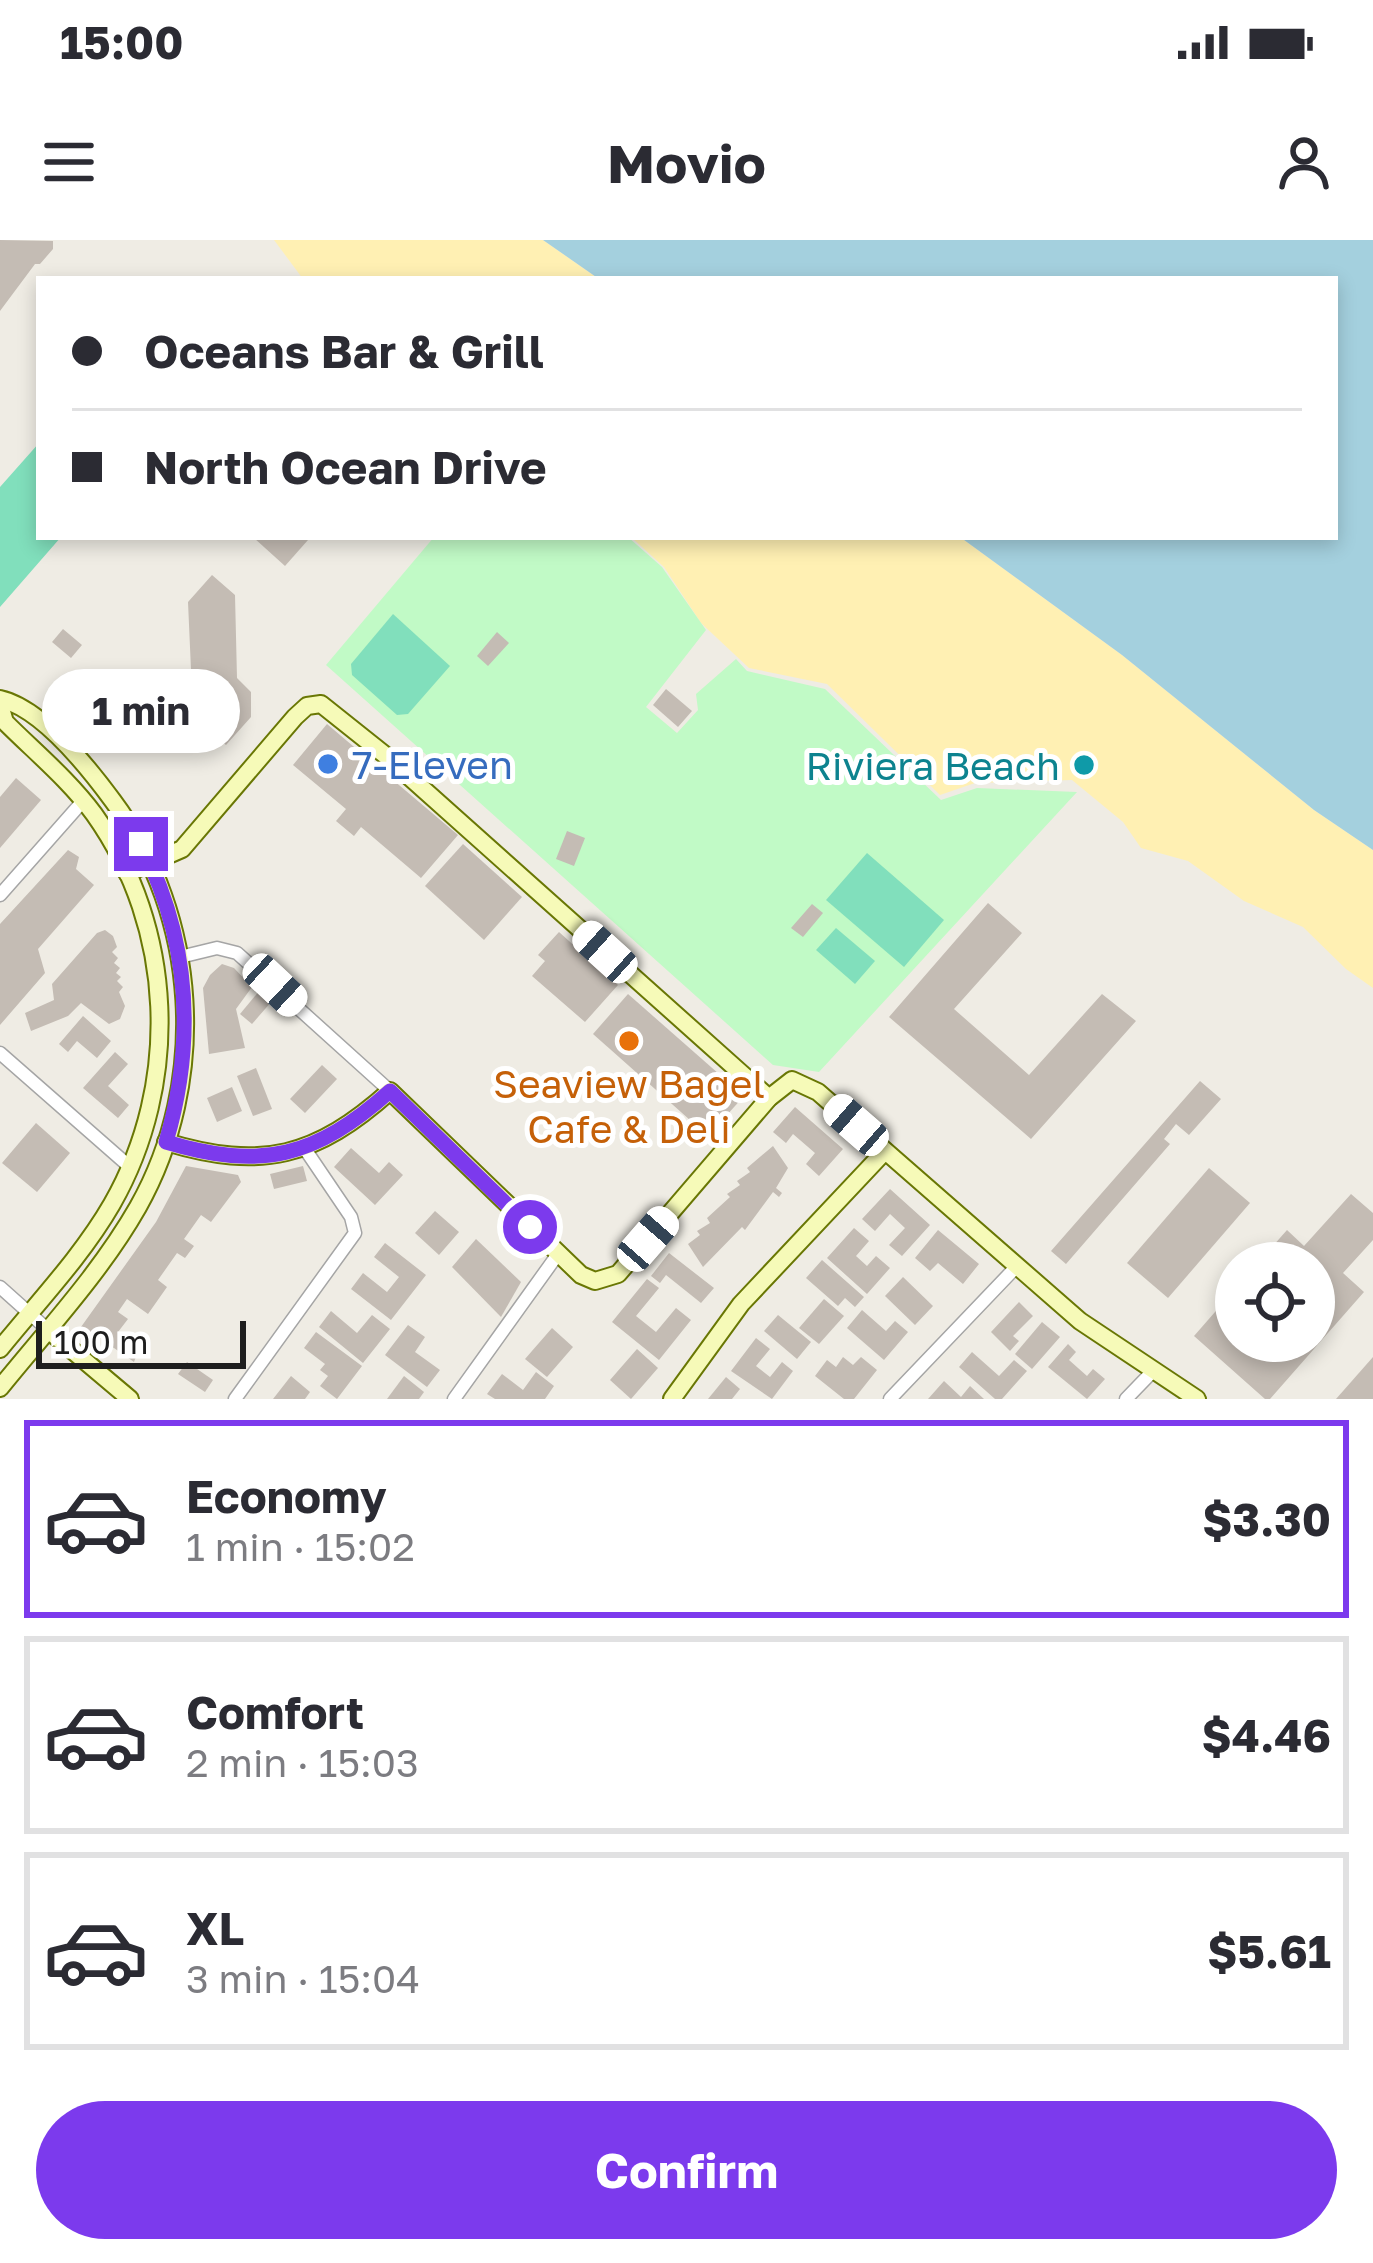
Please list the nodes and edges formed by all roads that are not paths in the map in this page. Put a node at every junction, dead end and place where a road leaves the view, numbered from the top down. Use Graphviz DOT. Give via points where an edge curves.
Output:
graph roads {
  1 [pos="0,702"];
  2 [pos="83,801"];
  3 [pos="151,864"];
  4 [pos="127,873"];
  5 [pos="0,895"];
  6 [pos="181,957"];
  7 [pos="0,1053"];
  8 [pos="390,1091"];
  9 [pos="153,1095"];
  10 [pos="769,1098"];
  11 [pos="166,1142"];
  12 [pos="305,1149"];
  13 [pos="885,1151"];
  14 [pos="130,1167"];
  15 [pos="141,1203"];
  16 [pos="558,1254"];
  17 [pos="1017,1266"];
  18 [pos="0,1288"];
  19 [pos="29,1313"];
  20 [pos="47,1329"];
  21 [pos="0,1349"];
  22 [pos="1154,1370"];
  23 [pos="0,1388"];
  24 [pos="130,1399"];
  25 [pos="235,1399"];
  26 [pos="454,1399"];
  27 [pos="672,1399"];
  28 [pos="890,1399"];
  29 [pos="1126,1399"];
  30 [pos="1197,1399"];
  1 -- 2 [label="street" via="5,722"];
  1 -- 3 [label="street" via="20,704 85,766"];
  2 -- 4 [label="street"];
  2 -- 5 [label="street"];
  3 -- 4 [label="street"];
  3 -- 6 [label="street"];
  3 -- 10 [label="street" via="182,849 307,706 329,707"];
  4 -- 9 [label="street" via="154,954 160,1025"];
  6 -- 8 [label="street" via="217,948 237,953"];
  6 -- 11 [label="street" via="183,1060"];
  7 -- 14 [label="street"];
  8 -- 12 [label="street" via="347,1128"];
  8 -- 16 [label="street"];
  9 -- 11 [label="street" via="154,1129"];
  9 -- 14 [label="street"];
  10 -- 13 [label="street" via="792,1079"];
  10 -- 16 [label="street" via="618,1274 587,1279"];
  11 -- 12 [label="street" via="242,1158"];
  11 -- 15 [label="street"];
  12 -- 25 [label="street" via="355,1233"];
  13 -- 17 [label="street"];
  13 -- 27 [label="street" via="741,1304"];
  14 -- 15 [label="street"];
  14 -- 19 [label="street" via="98,1225"];
  15 -- 20 [label="street"];
  16 -- 26 [label="street"];
  17 -- 22 [label="street"];
  17 -- 28 [label="street"];
  18 -- 19 [label="street"];
  19 -- 20 [label="street"];
  19 -- 21 [label="street"];
  20 -- 23 [label="street"];
  20 -- 24 [label="street"];
  22 -- 29 [label="street"];
  22 -- 30 [label="street"];
}
